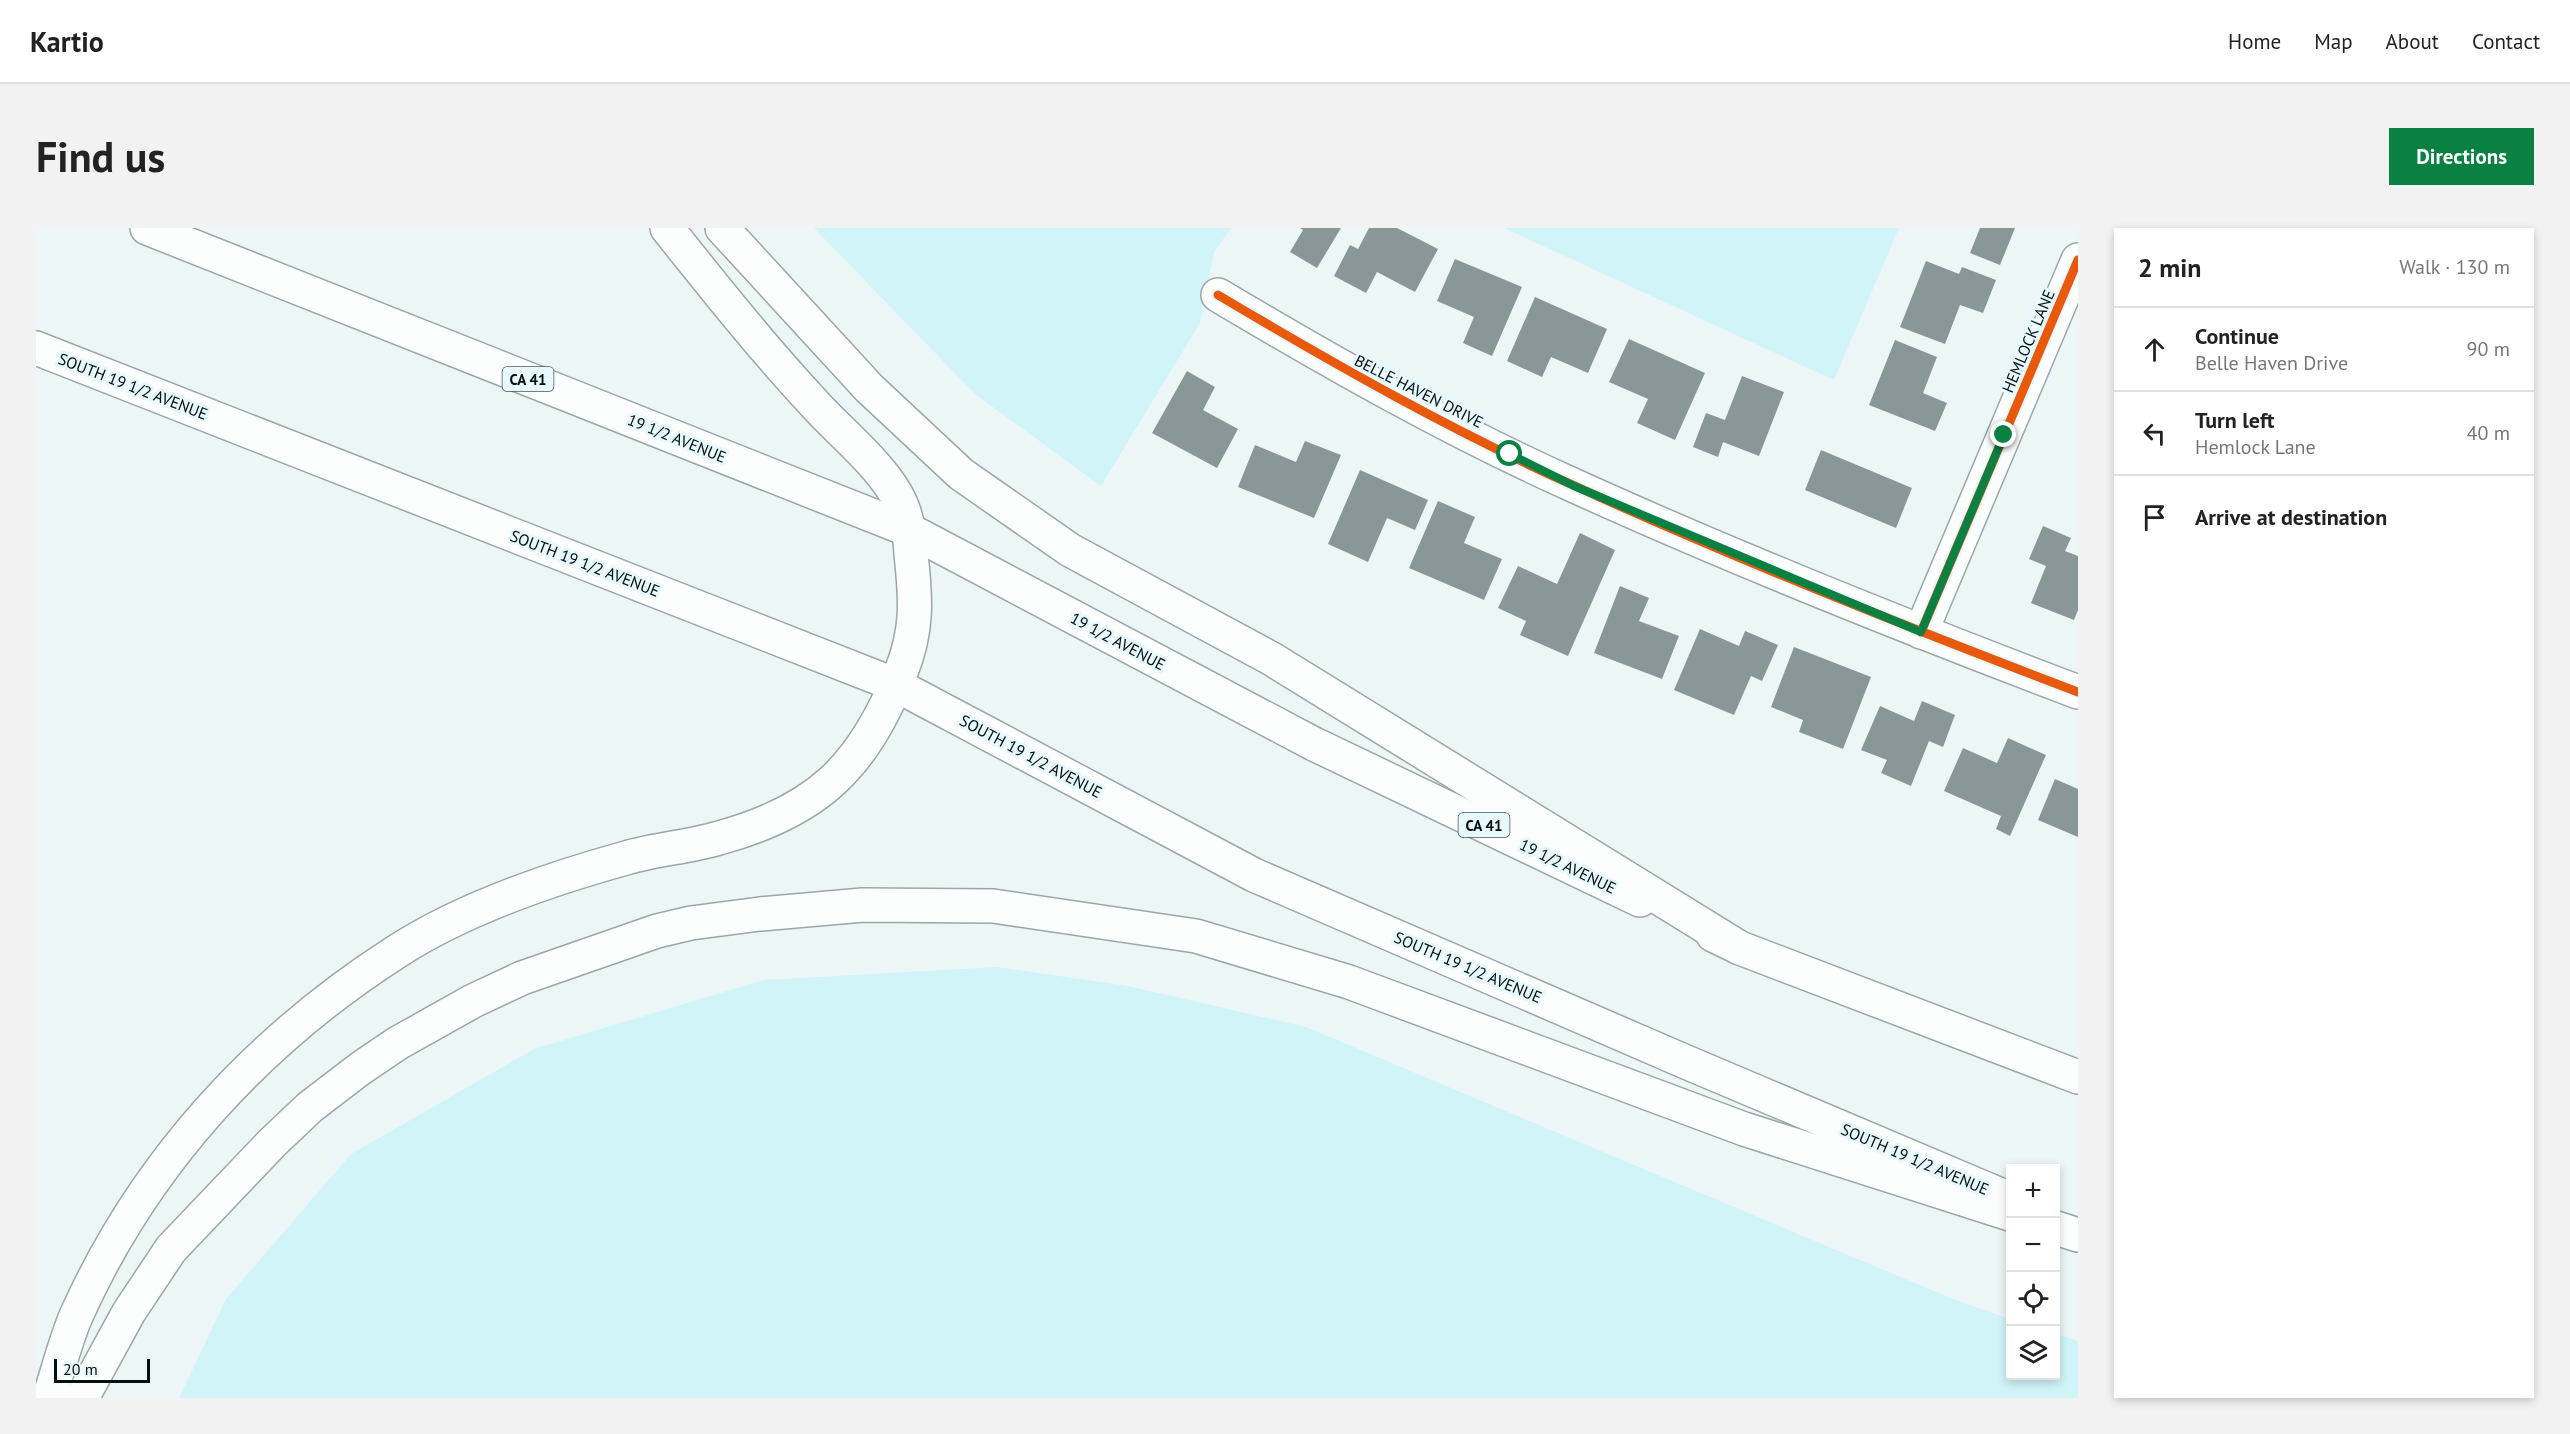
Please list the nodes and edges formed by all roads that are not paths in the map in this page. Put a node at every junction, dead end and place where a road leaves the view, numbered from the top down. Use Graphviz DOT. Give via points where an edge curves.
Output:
graph roads {
  1 [pos="147,228"];
  2 [pos="667,228"];
  3 [pos="722,228"];
  4 [pos="2078,260"];
  5 [pos="1218,295"];
  6 [pos="36,348"];
  7 [pos="909,530"];
  8 [pos="1921,632"];
  9 [pos="896,685"];
  10 [pos="2078,692"];
  11 [pos="1740,948"];
  12 [pos="2078,1077"];
  13 [pos="2006,1197"];
  14 [pos="2006,1213"];
  15 [pos="2060,1220"];
  16 [pos="2078,1227"];
  17 [pos="2060,1230"];
  18 [pos="2078,1236"];
  19 [pos="49,1398"];
  20 [pos="82,1398"];
  1 -- 7 [label="main road, 19 1/2 AVENUE / CA 41"];
  2 -- 7 [label="main road" via="753,338 871,461 901,502"];
  3 -- 11 [label="main road" via="869,388 961,474 1070,550 1272,659"];
  4 -- 8 [label="main road, HEMLOCK LANE"];
  5 -- 8 [label="main road, BELLE HAVEN DRIVE" via="1360,379 1574,486"];
  6 -- 9 [label="main road, SOUTH 19 1/2 AVENUE"];
  7 -- 9 [label="main road" via="917,610 909,652"];
  7 -- 11 [label="main road, 19 1/2 AVENUE / CA 41" via="1314,744"];
  8 -- 10 [label="main road, BELLE HAVEN DRIVE"];
  9 -- 13 [label="main road, SOUTH 19 1/2 AVENUE" via="1254,875"];
  9 -- 19 [label="main road" via="862,748 838,780 783,817 718,839 632,856 541,883 474,912 399,950 287,1032 222,1094 176,1147 129,1216 75,1318"];
  11 -- 12 [label="main road, 19 1/2 AVENUE / CA 41"];
  14 -- 20 [label="main road" via="1744,1129 1349,982 1196,936 993,906 863,905 760,914 657,931 531,974 473,1001 361,1068 310,1107 272,1143 171,1249 129,1312"];
  15 -- 16 [label="main road"];
  17 -- 18 [label="main road"];
}
